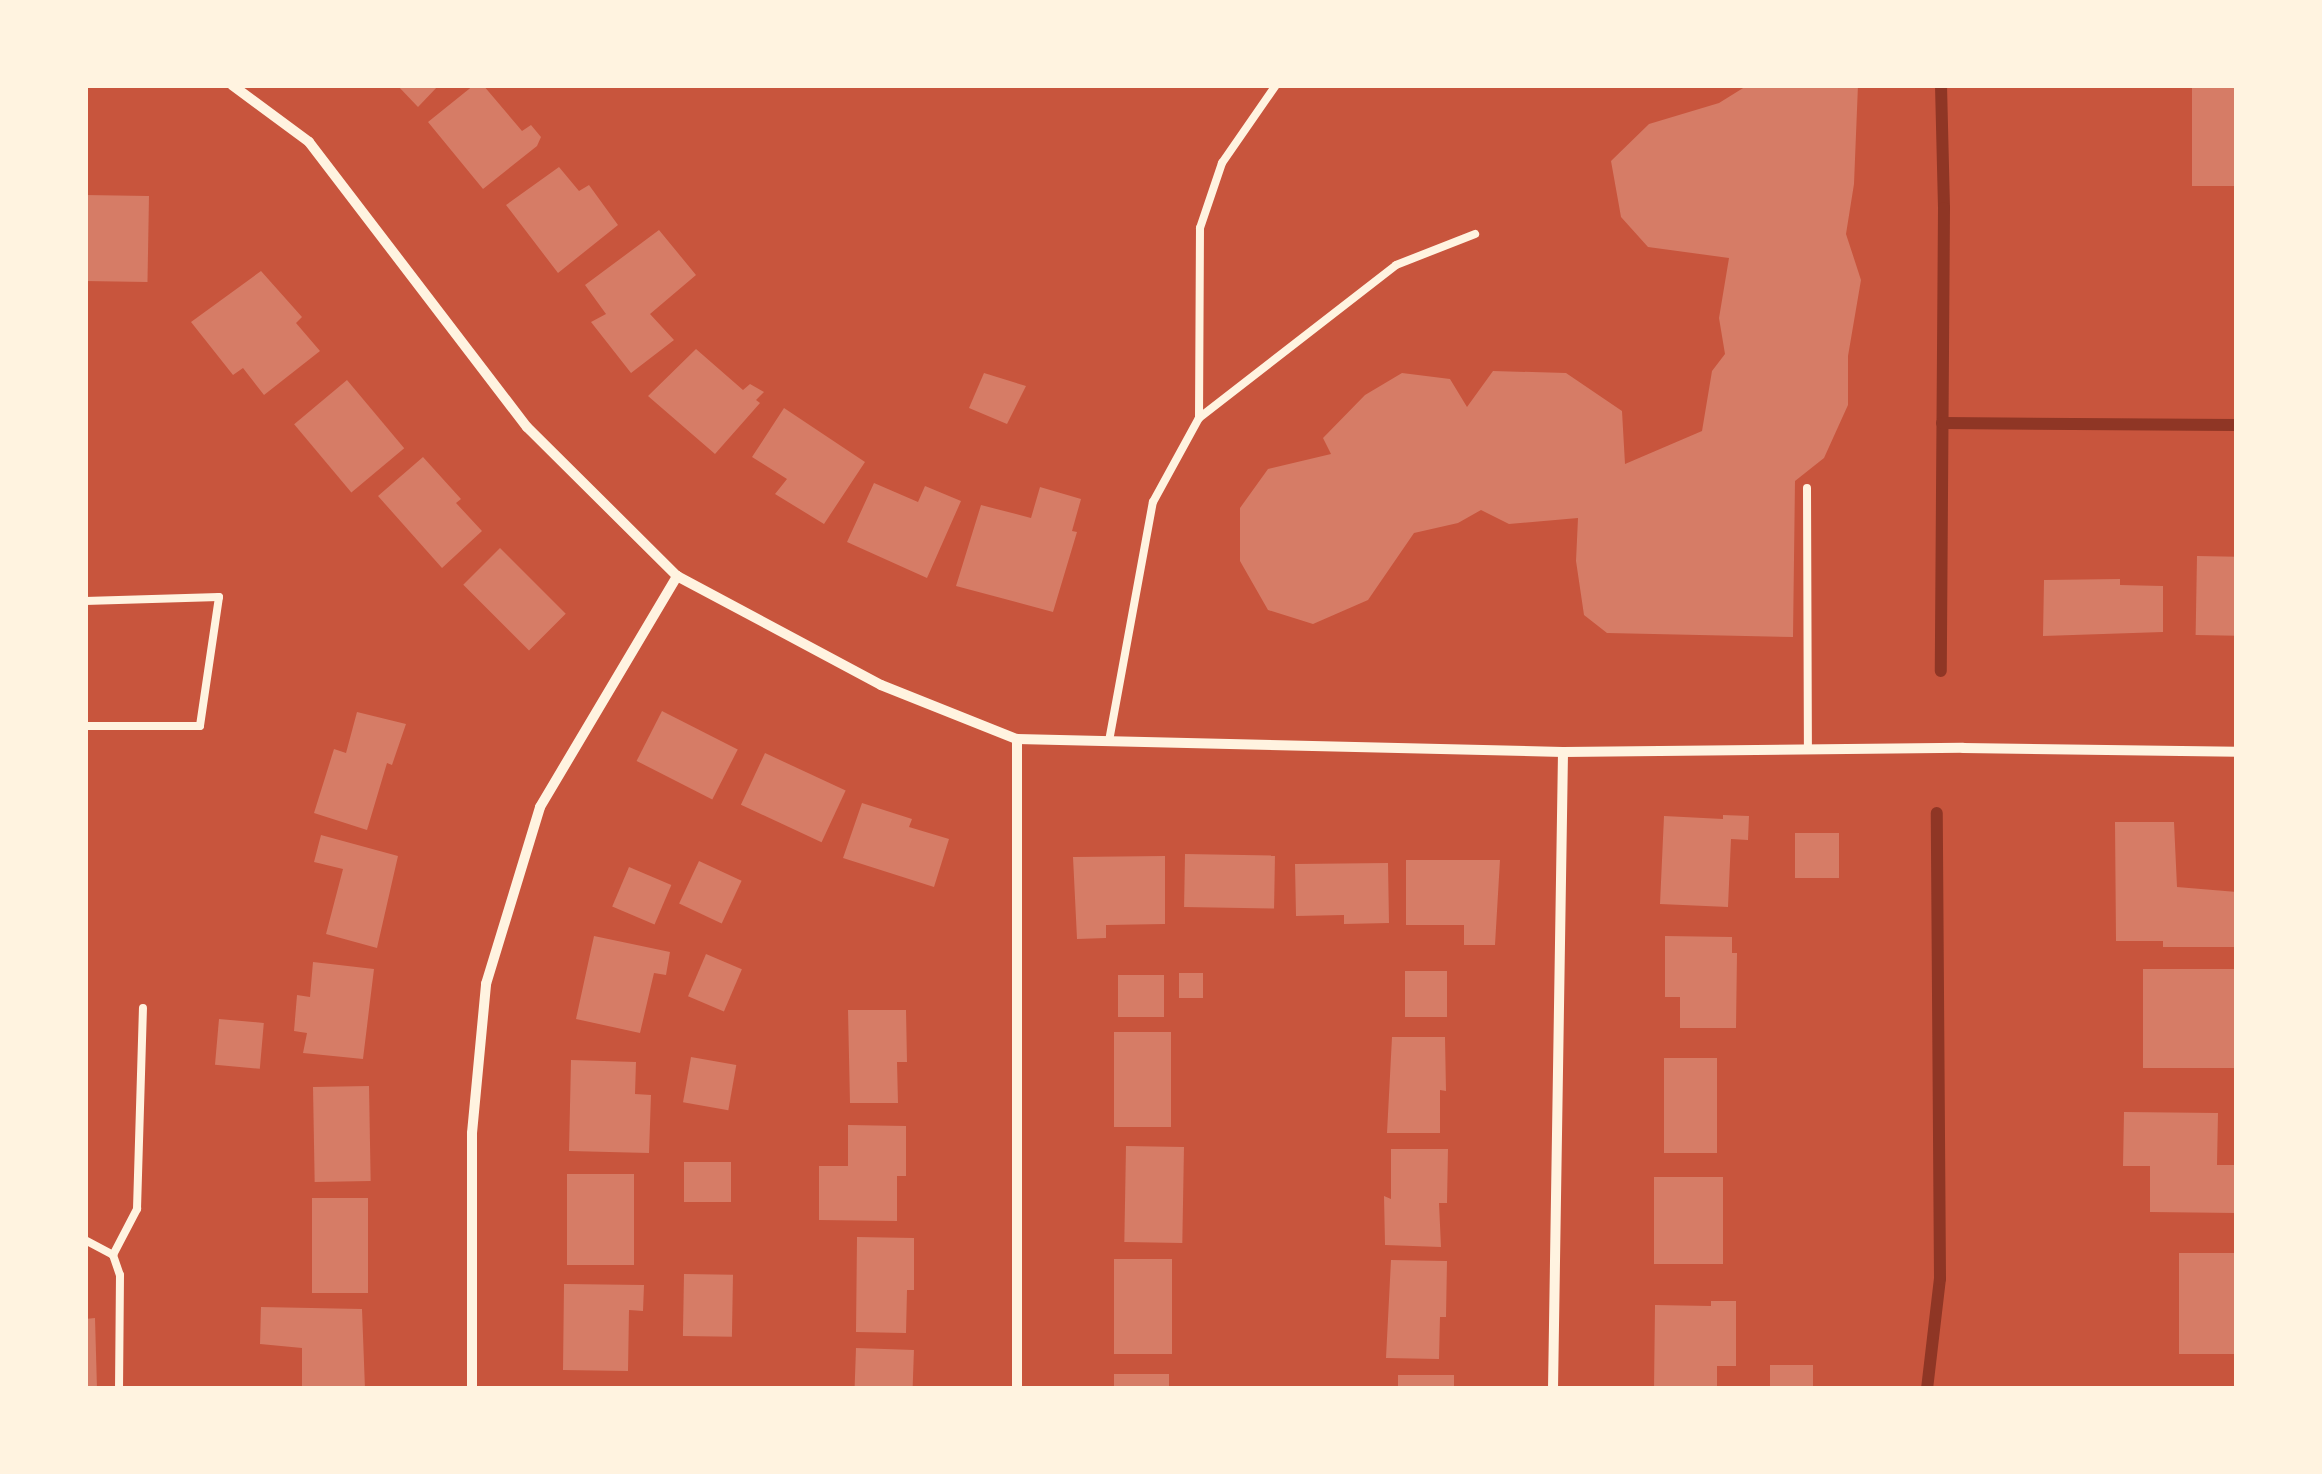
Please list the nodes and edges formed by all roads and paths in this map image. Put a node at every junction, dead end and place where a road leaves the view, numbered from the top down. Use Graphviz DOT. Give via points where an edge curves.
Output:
graph roads {
  1 [pos="232,85"];
  2 [pos="1276,85"];
  3 [pos="1475,234"];
  4 [pos="1199,418"];
  5 [pos="1807,488"];
  6 [pos="676,576"];
  7 [pos="85,601"];
  8 [pos="85,726"];
  9 [pos="1017,739"];
  10 [pos="1110,741"];
  11 [pos="1808,749"];
  12 [pos="1563,752"];
  13 [pos="2237,752"];
  14 [pos="143,1008"];
  15 [pos="85,1240"];
  16 [pos="113,1255"];
  17 [pos="119,1389"];
  18 [pos="472,1389"];
  19 [pos="1017,1389"];
  20 [pos="1552,1389"];
  1 -- 6 [label="street" via="308,142 526,427"];
  2 -- 4 [label="lane" via="1222,162 1200,228"];
  3 -- 4 [label="lane" via="1396,264"];
  4 -- 10 [label="lane" via="1153,502"];
  5 -- 11 [label="lane"];
  6 -- 9 [label="street" via="881,685"];
  6 -- 18 [label="street" via="540,807 486,984 472,1133"];
  7 -- 8 [label="lane" via="219,597 200,726"];
  9 -- 10 [label="street"];
  9 -- 19 [label="street"];
  10 -- 12 [label="street"];
  11 -- 12 [label="street"];
  11 -- 13 [label="street"];
  12 -- 20 [label="street"];
  14 -- 16 [label="lane" via="138,1210"];
  15 -- 16 [label="lane"];
  16 -- 17 [label="lane" via="120,1275"];
}
